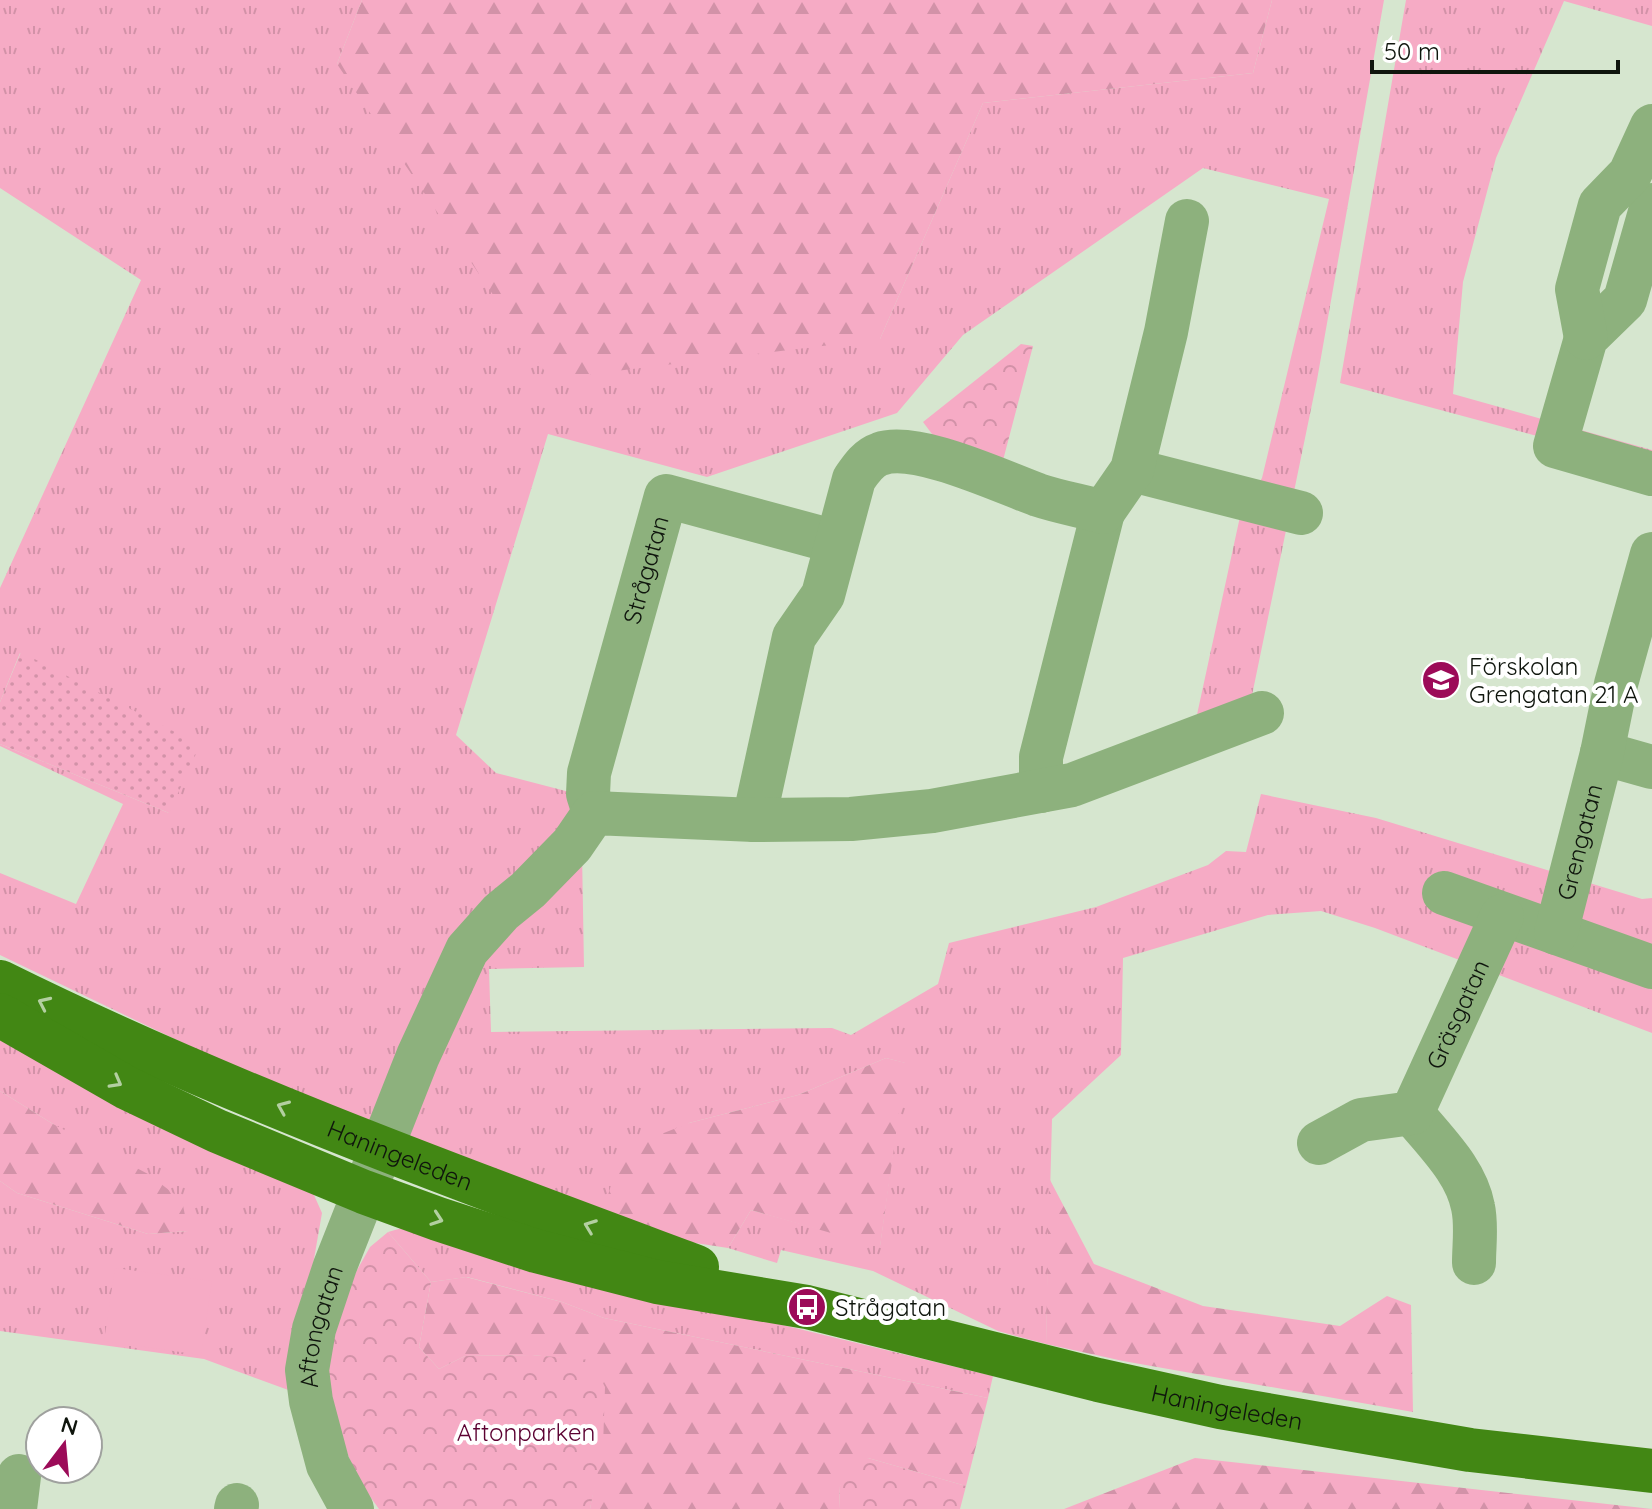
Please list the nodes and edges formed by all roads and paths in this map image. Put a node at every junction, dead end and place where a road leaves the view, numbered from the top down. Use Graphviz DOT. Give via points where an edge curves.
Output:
graph roads {
  1 [pos="1652,126"];
  2 [pos="1645,190"];
  3 [pos="1187,221"];
  4 [pos="1132,470"];
  5 [pos="1652,474"];
  6 [pos="1103,512"];
  7 [pos="1301,513"];
  8 [pos="836,542"];
  9 [pos="1652,554"];
  10 [pos="1262,713"];
  11 [pos="1602,753"];
  12 [pos="1652,767"];
  13 [pos="1041,791"];
  14 [pos="594,813"];
  15 [pos="754,820"];
  16 [pos="1444,893"];
  17 [pos="1502,916"];
  18 [pos="1556,933"];
  19 [pos="1652,967"];
  20 [pos="0,982"];
  21 [pos="0,1015"];
  22 [pos="1412,1113"];
  23 [pos="1319,1143"];
  24 [pos="381,1146"];
  25 [pos="364,1192"];
  26 [pos="1474,1263"];
  27 [pos="807,1307"];
  28 [pos="1652,1471"];
  29 [pos="352,1509"];
  1 -- 2 [label="street"];
  2 -- 5 [label="street" via="1600,205 1577,289 1586,338 1555,446"];
  3 -- 4 [label="street"];
  4 -- 6 [label="street"];
  4 -- 7 [label="street"];
  6 -- 8 [label="street" via="1040,496 971,467 896,451 879,454 854,479"];
  6 -- 13 [label="street" via="1041,757"];
  8 -- 14 [label="street, Strågatan" via="666,496 589,773"];
  8 -- 15 [label="street" via="823,595 794,637"];
  9 -- 11 [label="street, Grengatan"];
  10 -- 13 [label="street" via="1072,785"];
  11 -- 12 [label="street"];
  11 -- 18 [label="street, Grengatan"];
  13 -- 15 [label="street" via="905,814"];
  14 -- 15 [label="street"];
  14 -- 24 [label="street" via="572,845 467,950"];
  16 -- 17 [label="street, Grengatan"];
  17 -- 18 [label="street, Grengatan"];
  17 -- 22 [label="street, Gräsgatan"];
  18 -- 19 [label="street, Grengatan"];
  24 -- 20 [label="main road, Haningeleden, one-way" via="140,1048"];
  21 -- 25 [label="main road, Haningeleden, one-way" via="127,1088"];
  22 -- 23 [label="street" via="1361,1120"];
  22 -- 26 [label="street" via="1461,1173 1469,1191"];
  24 -- 25 [label="street"];
  27 -- 24 [label="main road, Haningeleden, one-way"];
  25 -- 27 [label="main road, Haningeleden, one-way" via="438,1219 657,1282"];
  25 -- 29 [label="street, Aftongatan" via="314,1329 307,1370 328,1465"];
  27 -- 28 [label="main road, Haningeleden" via="1220,1407 1470,1450"];
}
